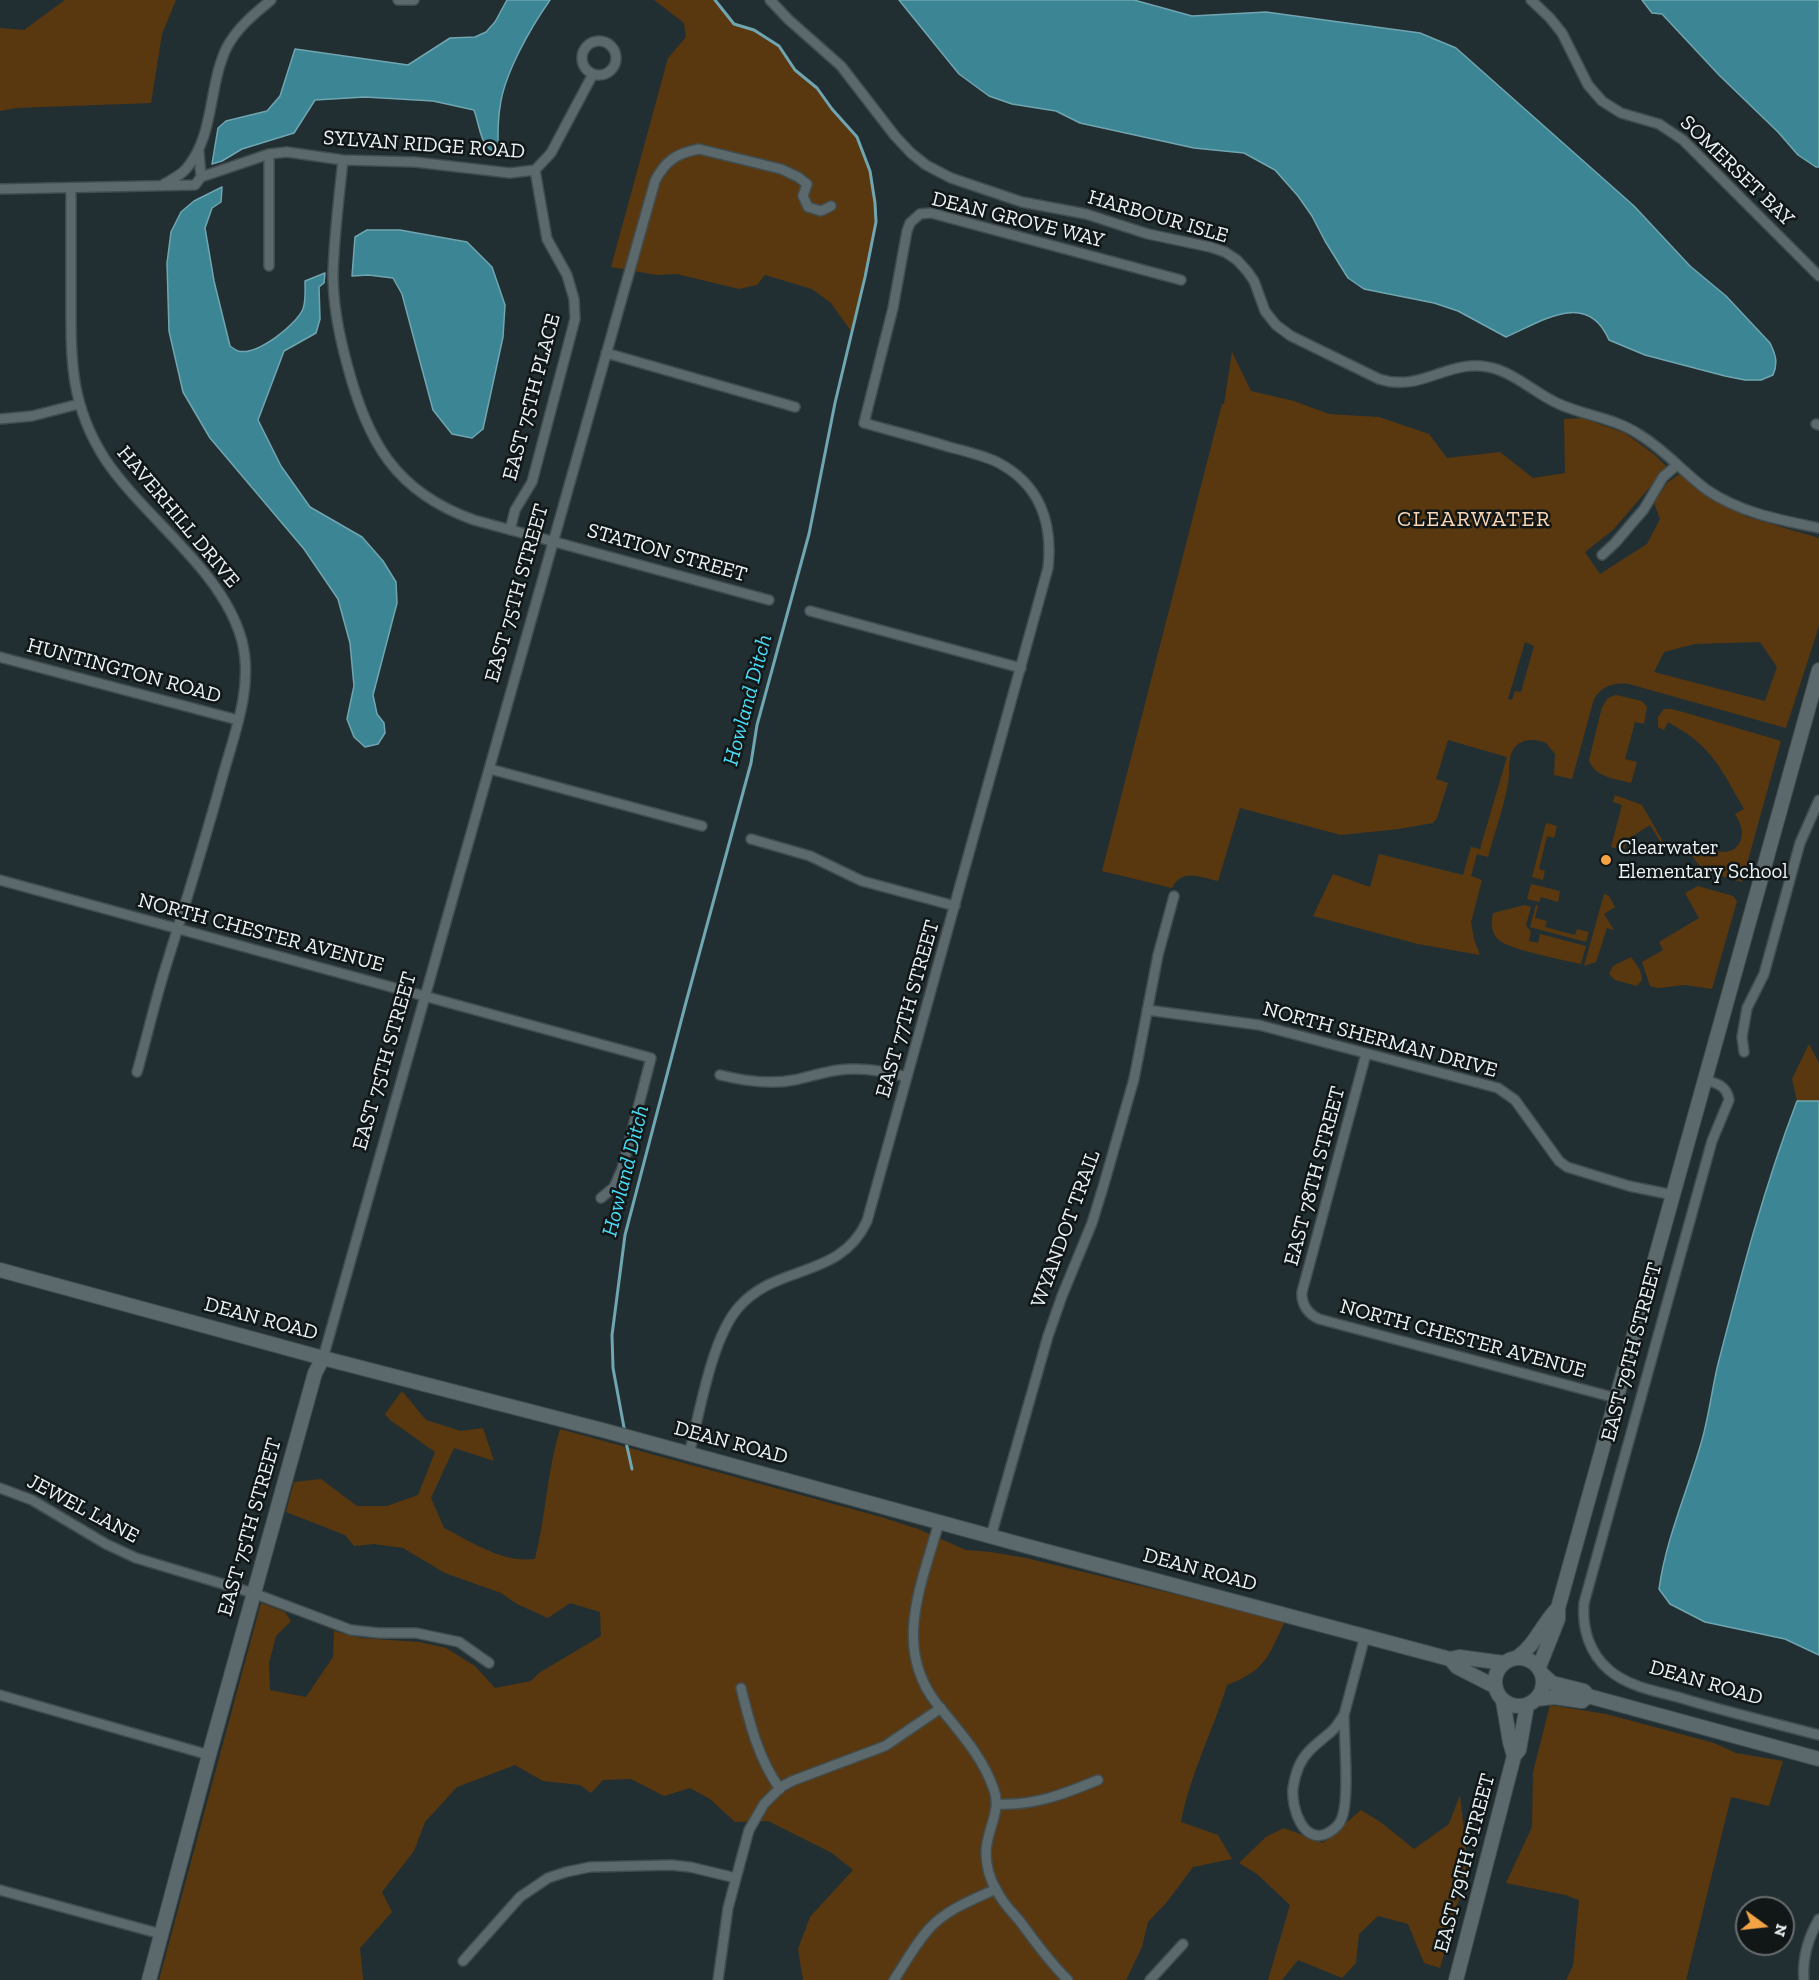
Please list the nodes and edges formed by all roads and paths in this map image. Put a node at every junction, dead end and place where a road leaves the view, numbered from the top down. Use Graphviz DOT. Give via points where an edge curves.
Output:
graph roads {
  1 [pos="271,0"];
  2 [pos="398,0"];
  3 [pos="414,0"];
  4 [pos="770,0"];
  5 [pos="1531,0"];
  6 [pos="593,74"];
  7 [pos="199,152"];
  8 [pos="269,154"];
  9 [pos="343,160"];
  10 [pos="536,170"];
  11 [pos="201,177"];
  12 [pos="164,184"];
  13 [pos="71,188"];
  14 [pos="0,189"];
  15 [pos="831,206"];
  16 [pos="269,266"];
  17 [pos="1819,276"];
  18 [pos="1181,280"];
  19 [pos="606,353"];
  20 [pos="79,404"];
  21 [pos="795,407"];
  22 [pos="0,419"];
  23 [pos="864,423"];
  24 [pos="1677,465"];
  25 [pos="1819,528"];
  26 [pos="510,530"];
  27 [pos="554,540"];
  28 [pos="1602,555"];
  29 [pos="769,600"];
  30 [pos="810,611"];
  31 [pos="0,657"];
  32 [pos="1020,668"];
  33 [pos="1819,670"];
  34 [pos="238,720"];
  35 [pos="489,769"];
  36 [pos="1819,800"];
  37 [pos="702,826"];
  38 [pos="751,839"];
  39 [pos="0,880"];
  40 [pos="1174,896"];
  41 [pos="955,906"];
  42 [pos="178,928"];
  43 [pos="425,996"];
  44 [pos="1147,1010"];
  45 [pos="1744,1052"];
  46 [pos="1366,1054"];
  47 [pos="137,1072"];
  48 [pos="720,1075"];
  49 [pos="907,1077"];
  50 [pos="1705,1080"];
  51 [pos="1673,1194"];
  52 [pos="601,1198"];
  53 [pos="0,1270"];
  54 [pos="1305,1308"];
  55 [pos="323,1358"];
  56 [pos="1616,1398"];
  57 [pos="688,1454"];
  58 [pos="0,1488"];
  59 [pos="939,1522"];
  60 [pos="991,1536"];
  61 [pos="253,1593"];
  62 [pos="1558,1608"];
  63 [pos="1365,1636"];
  64 [pos="1593,1651"];
  65 [pos="1518,1657"];
  66 [pos="1450,1659"];
  67 [pos="489,1663"];
  68 [pos="1504,1663"];
  69 [pos="1540,1671"];
  70 [pos="1494,1686"];
  71 [pos="741,1688"];
  72 [pos="0,1695"];
  73 [pos="1588,1696"];
  74 [pos="1503,1701"];
  75 [pos="1531,1702"];
  76 [pos="941,1708"];
  77 [pos="1344,1715"];
  78 [pos="1819,1735"];
  79 [pos="208,1755"];
  80 [pos="1514,1756"];
  81 [pos="1819,1759"];
  82 [pos="1098,1780"];
  83 [pos="780,1789"];
  84 [pos="997,1804"];
  85 [pos="736,1878"];
  86 [pos="996,1889"];
  87 [pos="0,1890"];
  88 [pos="1819,1919"];
  89 [pos="161,1934"];
  90 [pos="1183,1944"];
  91 [pos="463,1961"];
  92 [pos="149,1980"];
  93 [pos="718,1980"];
  94 [pos="894,1980"];
  95 [pos="1068,1980"];
  96 [pos="1150,1980"];
  97 [pos="1456,1980"];
  98 [pos="1804,1980"];
  1 -- 7 [label="street" via="242,26 227,47"];
  2 -- 3 [label="street"];
  4 -- 24 [label="street, HARBOUR ISLE" via="848,73 904,146 942,174 1028,204 1086,214 1156,237 1220,250 1247,271 1264,308 1281,329 1379,379 1412,382 1456,368 1493,369 1558,404 1626,426"];
  5 -- 17 [label="street, SOMERSET BAY" via="1562,33 1588,85 1602,101 1622,113 1659,124 1680,137"];
  6 -- 10 [label="street, SYLVAN RIDGE ROAD" via="551,153"];
  7 -- 11 [label="street"];
  7 -- 12 [label="street" via="185,171"];
  8 -- 9 [label="street, SYLVAN RIDGE ROAD"];
  8 -- 11 [label="street, SYLVAN RIDGE ROAD"];
  8 -- 16 [label="street"];
  9 -- 10 [label="street, SYLVAN RIDGE ROAD" via="415,162 510,172"];
  9 -- 26 [label="street, STATION STREET" via="334,246 335,305 359,409 390,462 408,481 464,516"];
  10 -- 26 [label="street, EAST 75TH PLACE" via="547,239 570,282 575,319 532,482 515,510"];
  11 -- 12 [label="street, SYLVAN RIDGE ROAD" via="195,185"];
  12 -- 13 [label="street, SYLVAN RIDGE ROAD"];
  13 -- 14 [label="street, SYLVAN RIDGE ROAD"];
  13 -- 20 [label="street, HAVERHILL DRIVE" via="70,346"];
  15 -- 19 [label="street, EAST 75TH STREET" via="821,211 808,207 803,196 807,184 781,170 699,149 673,157 655,181"];
  18 -- 23 [label="street, DEAN GROVE WAY" via="953,218 920,214 907,231 893,308"];
  19 -- 21 [label="street"];
  19 -- 27 [label="street, EAST 75TH STREET"];
  20 -- 22 [label="street" via="32,416"];
  20 -- 34 [label="street, HAVERHILL DRIVE" via="90,432 113,470 228,606 245,662 244,697"];
  23 -- 32 [label="street, EAST 77TH STREET" via="990,459 1021,478 1038,501 1048,528 1050,551"];
  24 -- 25 [label="street, HARBOUR ISLE" via="1706,489 1741,508"];
  24 -- 28 [label="street"];
  26 -- 27 [label="street, STATION STREET"];
  27 -- 29 [label="street, STATION STREET"];
  27 -- 35 [label="street, EAST 75TH STREET"];
  30 -- 32 [label="street"];
  31 -- 34 [label="street, HUNTINGTON ROAD"];
  32 -- 41 [label="street, EAST 77TH STREET"];
  33 -- 50 [label="street, EAST 79TH STREET"];
  34 -- 42 [label="street, HAVERHILL DRIVE"];
  35 -- 37 [label="street"];
  35 -- 43 [label="street, EAST 75TH STREET"];
  36 -- 45 [label="street" via="1800,843 1764,974 1748,1008 1742,1037"];
  38 -- 41 [label="street" via="810,856 862,881"];
  39 -- 42 [label="street, NORTH CHESTER AVENUE"];
  40 -- 44 [label="street, WYANDOT TRAIL"];
  41 -- 49 [label="street, EAST 77TH STREET"];
  42 -- 43 [label="street, NORTH CHESTER AVENUE"];
  42 -- 47 [label="street, HAVERHILL DRIVE"];
  43 -- 52 [label="street, NORTH CHESTER AVENUE" via="651,1058 622,1169 614,1187"];
  43 -- 55 [label="street, EAST 75TH STREET"];
  44 -- 46 [label="street, NORTH SHERMAN DRIVE" via="1259,1025"];
  44 -- 60 [label="street, WYANDOT TRAIL" via="1134,1079 1104,1184 1048,1336"];
  46 -- 51 [label="street, NORTH SHERMAN DRIVE" via="1501,1090 1515,1100 1567,1167 1629,1186"];
  46 -- 54 [label="street, EAST 78TH STREET" via="1302,1292"];
  48 -- 49 [label="street" via="776,1082 864,1069"];
  49 -- 57 [label="street, EAST 77TH STREET" via="870,1212 860,1235 839,1256 777,1280 737,1309 718,1344"];
  50 -- 51 [label="street, EAST 79TH STREET"];
  50 -- 64 [label="street, EAST 79TH STREET" via="1722,1086 1729,1100 1714,1133 1584,1603 1584,1623"];
  51 -- 56 [label="street, EAST 79TH STREET"];
  53 -- 55 [label="street, DEAN ROAD"];
  54 -- 56 [label="street, NORTH CHESTER AVENUE" via="1319,1319"];
  55 -- 57 [label="street, DEAN ROAD"];
  55 -- 61 [label="street, EAST 75TH STREET" via="315,1372"];
  56 -- 62 [label="street, EAST 79TH STREET"];
  57 -- 59 [label="street, DEAN ROAD"];
  58 -- 61 [label="street, JEWEL LANE" via="41,1505 127,1554"];
  59 -- 60 [label="street, DEAN ROAD"];
  59 -- 76 [label="street" via="912,1634 919,1671"];
  60 -- 63 [label="street, DEAN ROAD"];
  61 -- 67 [label="street, JEWEL LANE" via="351,1630 416,1633 459,1642"];
  61 -- 79 [label="street, EAST 75TH STREET"];
  62 -- 65 [label="street, EAST 79TH STREET"];
  62 -- 69 [label="street, EAST 79TH STREET" via="1558,1619"];
  63 -- 66 [label="street, DEAN ROAD"];
  63 -- 77 [label="street"];
  64 -- 78 [label="street, DEAN ROAD" via="1610,1671 1630,1683"];
  65 -- 68 [label="street"];
  65 -- 69 [label="street" via="1530,1660"];
  66 -- 68 [label="street, DEAN ROAD"];
  66 -- 70 [label="street, DEAN ROAD" via="1457,1667"];
  68 -- 70 [label="street" via="1497,1671"];
  69 -- 73 [label="street, DEAN ROAD" via="1552,1683 1584,1691"];
  69 -- 75 [label="street" via="1543,1685"];
  70 -- 74 [label="street"];
  71 -- 83 [label="street" via="754,1739"];
  72 -- 79 [label="street"];
  73 -- 75 [label="street, DEAN ROAD" via="1581,1701 1547,1697"];
  73 -- 81 [label="street, DEAN ROAD"];
  74 -- 75 [label="street" via="1517,1707"];
  74 -- 80 [label="street, EAST 79TH STREET"];
  75 -- 80 [label="street, EAST 79TH STREET" via="1520,1750"];
  76 -- 83 [label="street" via="885,1746 798,1778"];
  76 -- 84 [label="street" via="978,1757 994,1788"];
  77 -- 77 [label="street" via="1307,1753 1295,1779 1297,1814 1304,1828 1316,1836 1334,1830 1343,1813"];
  79 -- 89 [label="street, EAST 75TH STREET"];
  80 -- 97 [label="street, EAST 79TH STREET"];
  82 -- 84 [label="street" via="1044,1800"];
  83 -- 85 [label="street" via="756,1817"];
  84 -- 86 [label="street" via="986,1850"];
  85 -- 91 [label="street" via="671,1864 590,1867 566,1872 520,1897"];
  85 -- 93 [label="street"];
  86 -- 94 [label="street" via="955,1909 931,1927"];
  86 -- 95 [label="street"];
  87 -- 89 [label="street"];
  88 -- 98 [label="street" via="1805,1953"];
  89 -- 92 [label="street, EAST 75TH STREET"];
  90 -- 96 [label="street"];
}
